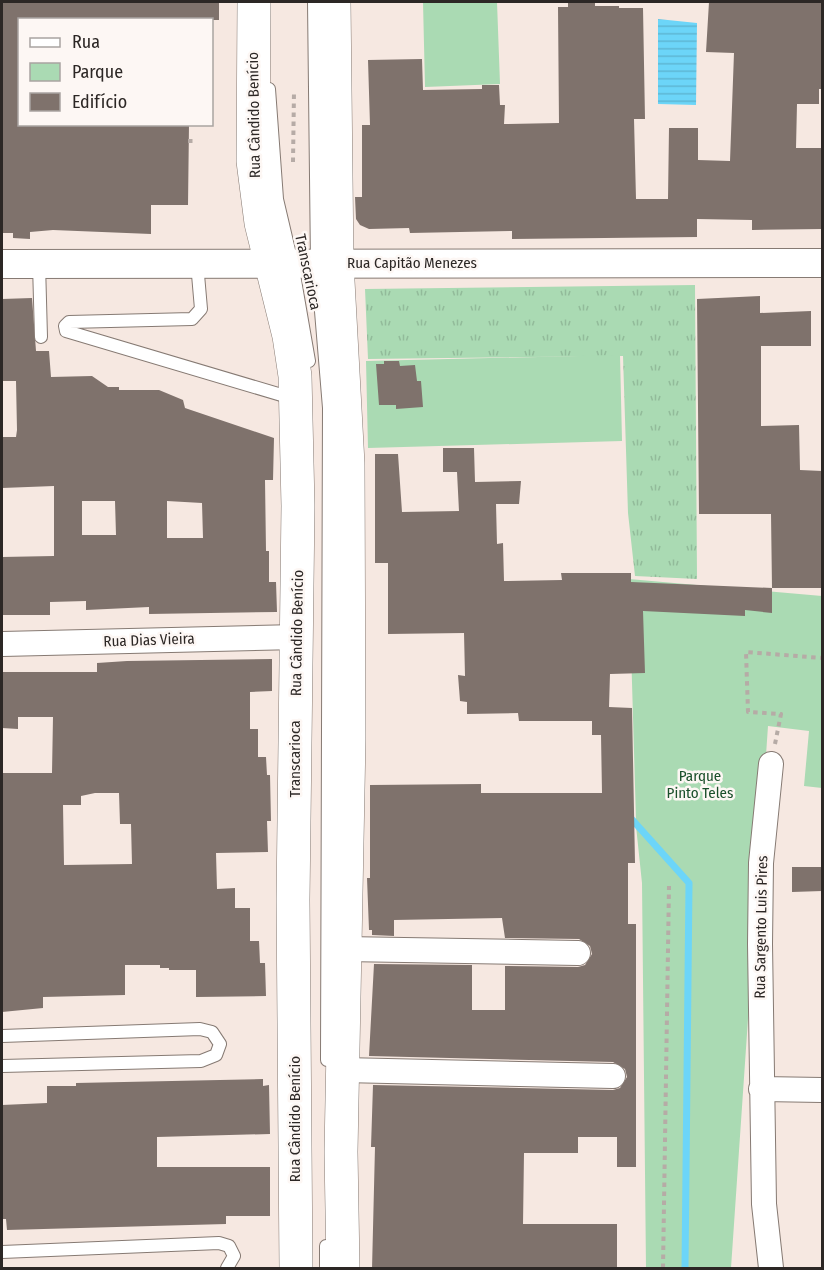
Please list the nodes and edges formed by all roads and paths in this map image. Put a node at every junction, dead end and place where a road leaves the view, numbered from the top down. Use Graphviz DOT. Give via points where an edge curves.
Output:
graph roads {
  1 [pos="267,2"];
  2 [pos="315,2"];
  3 [pos="334,2"];
  4 [pos="260,13"];
  5 [pos="268,78"];
  6 [pos="294,91"];
  7 [pos="188,141"];
  8 [pos="197,141"];
  9 [pos="293,163"];
  10 [pos="822,262"];
  11 [pos="196,263"];
  12 [pos="304,263"];
  13 [pos="2,264"];
  14 [pos="39,264"];
  15 [pos="41,336"];
  16 [pos="303,387"];
  17 [pos="311,480"];
  18 [pos="310,560"];
  19 [pos="297,637"];
  20 [pos="2,644"];
  21 [pos="822,658"];
  22 [pos="771,764"];
  23 [pos="669,886"];
  24 [pos="344,949"];
  25 [pos="578,952"];
  26 [pos="2,1036"];
  27 [pos="307,1052"];
  28 [pos="2,1066"];
  29 [pos="335,1069"];
  30 [pos="613,1076"];
  31 [pos="761,1089"];
  32 [pos="822,1089"];
  33 [pos="327,1234"];
  34 [pos="2,1252"];
  35 [pos="227,1269"];
  36 [pos="296,1269"];
  37 [pos="307,1269"];
  38 [pos="326,1269"];
  39 [pos="344,1269"];
  40 [pos="663,1269"];
  41 [pos="771,1269"];
  1 -- 4 [label="lane"];
  2 -- 12 [label="lane, Transcarioca"];
  3 -- 12 [label="main road, Rua Cândido Benício"];
  4 -- 12 [label="main road, Rua Cândido Benício" via="253,161 261,223"];
  5 -- 12 [label="lane, Transcarioca" via="277,199"];
  6 -- 9 [label="path"];
  7 -- 8 [label="path"];
  10 -- 12 [label="street, Rua Capitão Menezes"];
  11 -- 12 [label="street, Rua Capitão Menezes"];
  11 -- 14 [label="street, Rua Capitão Menezes"];
  11 -- 16 [label="lane" via="201,309 192,320 69,322 64,326 66,331"];
  12 -- 16 [label="main road, Rua Cândido Benício" via="289,336"];
  12 -- 24 [label="main road, Rua Cândido Benício" via="343,335 349,738"];
  12 -- 29 [label="lane, Transcarioca" via="329,408"];
  13 -- 14 [label="street, Rua Capitão Menezes"];
  14 -- 15 [label="lane"];
  16 -- 19 [label="main road, Rua Cândido Benício"];
  17 -- 18 [label="lane"];
  19 -- 20 [label="street, Rua Dias Vieira"];
  19 -- 36 [label="main road, Rua Cândido Benício" via="293,900"];
  21 -- 22 [label="path" via="746,652 748,712 781,714"];
  22 -- 31 [label="street, Rua Sargento Luis Pires" via="761,863"];
  23 -- 40 [label="path"];
  24 -- 25 [label="street"];
  24 -- 29 [label="main road, Rua Cândido Benício"];
  26 -- 28 [label="lane" via="200,1029 212,1032 220,1044 216,1055 201,1061"];
  27 -- 37 [label="lane"];
  29 -- 30 [label="street"];
  29 -- 39 [label="main road, Rua Cândido Benício"];
  31 -- 32 [label="street"];
  31 -- 41 [label="street, Rua Sargento Luis Pires" via="764,1204"];
  33 -- 38 [label="lane"];
  34 -- 35 [label="lane" via="219,1243 229,1246 234,1256"];
}
